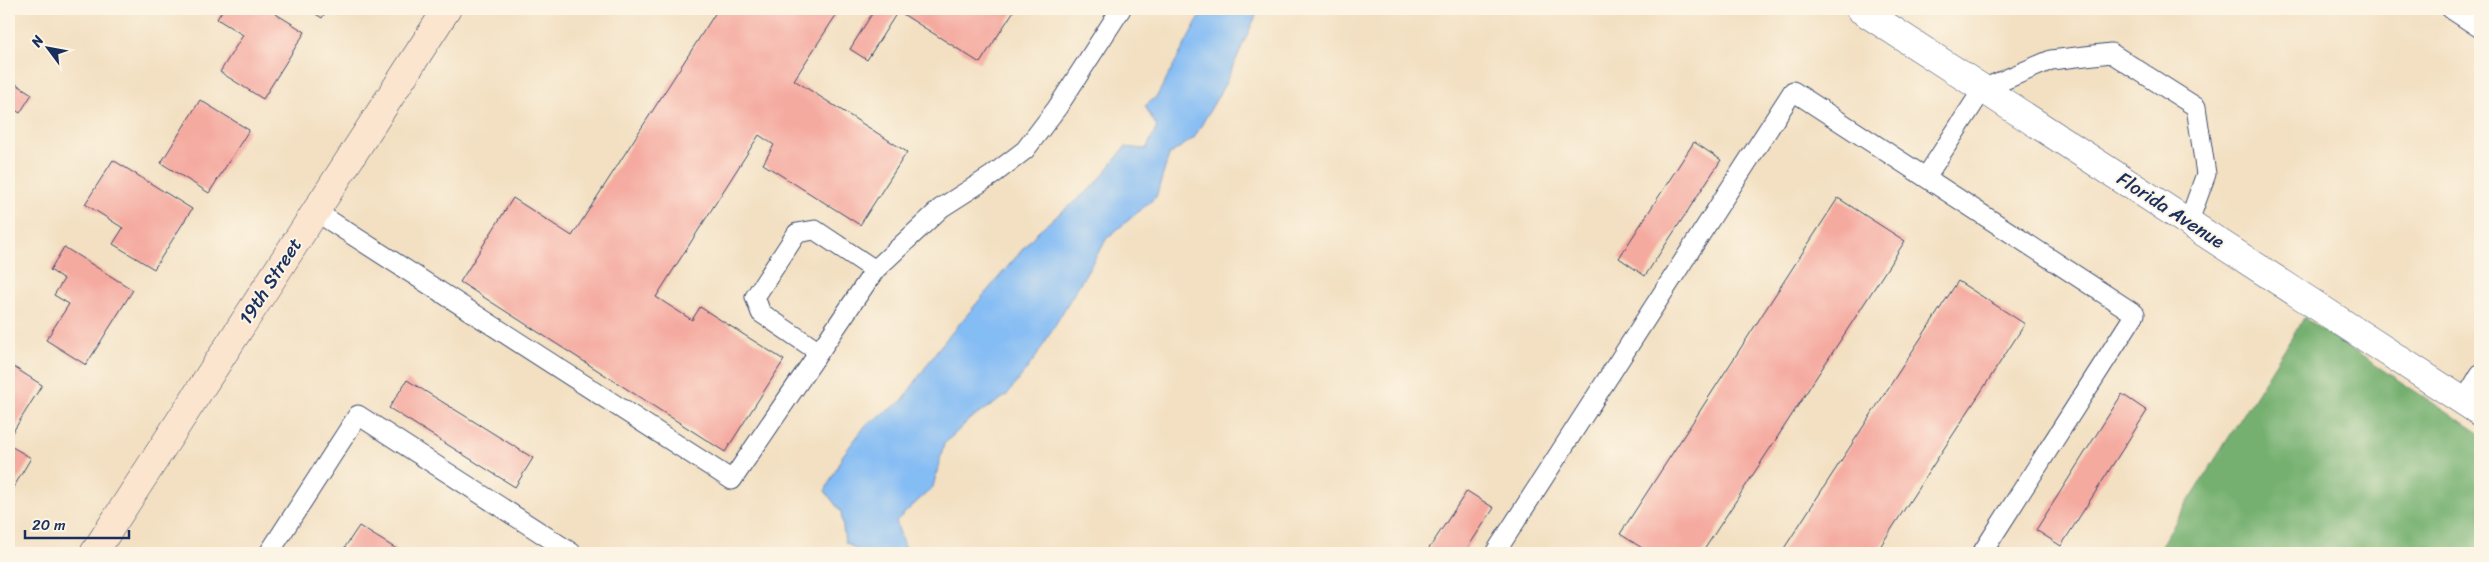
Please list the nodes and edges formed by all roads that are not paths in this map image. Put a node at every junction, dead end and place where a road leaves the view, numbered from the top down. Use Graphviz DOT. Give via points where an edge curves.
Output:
graph roads {
  1 [pos="447,9"];
  2 [pos="1121,9"];
  3 [pos="1860,9"];
  4 [pos="2451,9"];
  5 [pos="2480,28"];
  6 [pos="1983,89"];
  7 [pos="1926,177"];
  8 [pos="315,212"];
  9 [pos="2189,222"];
  10 [pos="875,270"];
  11 [pos="819,352"];
  12 [pos="2480,374"];
  13 [pos="2472,406"];
  14 [pos="94,553"];
  15 [pos="269,553"];
  16 [pos="572,553"];
  17 [pos="1495,553"];
  18 [pos="1982,553"];
  1 -- 8 [label="main road, 19th Street"];
  2 -- 10 [label="lane" via="1026,150 942,208"];
  3 -- 6 [label="street, Florida Avenue"];
  4 -- 5 [label="lane"];
  6 -- 7 [label="lane"];
  6 -- 9 [label="street, Florida Avenue"];
  6 -- 9 [label="lane" via="2051,60 2111,52 2196,107 2206,174"];
  7 -- 17 [label="lane" via="1793,91"];
  7 -- 18 [label="lane" via="2135,314"];
  8 -- 11 [label="lane" via="732,480"];
  8 -- 14 [label="main road, 19th Street"];
  9 -- 13 [label="street, Florida Avenue"];
  10 -- 11 [label="lane"];
  10 -- 11 [label="lane" via="815,230 797,233 755,297 761,313"];
  12 -- 13 [label="lane"];
  15 -- 16 [label="lane" via="358,415"];
}
